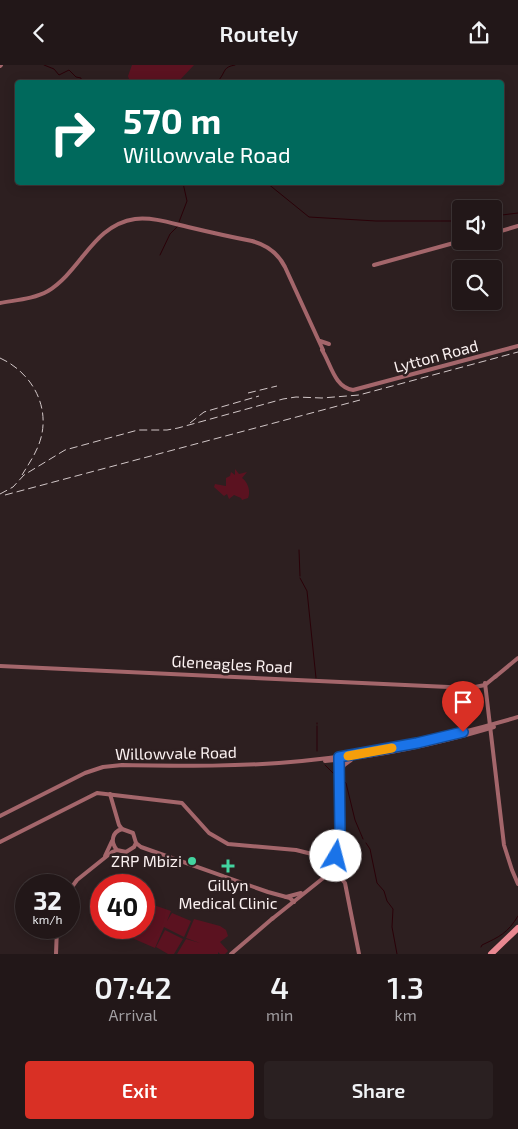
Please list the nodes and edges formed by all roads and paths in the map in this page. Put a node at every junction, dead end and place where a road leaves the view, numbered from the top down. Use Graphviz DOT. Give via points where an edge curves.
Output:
graph roads {
  1 [pos="518,226"];
  2 [pos="502,231"];
  3 [pos="452,243"];
  4 [pos="374,265"];
  5 [pos="301,302"];
  6 [pos="0,303"];
  7 [pos="320,341"];
  8 [pos="329,344"];
  9 [pos="518,346"];
  10 [pos="323,350"];
  11 [pos="518,658"];
  12 [pos="0,666"];
  13 [pos="496,676"];
  14 [pos="492,681"];
  15 [pos="485,684"];
  16 [pos="463,687"];
  17 [pos="470,688"];
  18 [pos="487,694"];
  19 [pos="488,713"];
  20 [pos="518,719"];
  21 [pos="479,728"];
  22 [pos="492,728"];
  23 [pos="355,757"];
  24 [pos="339,758"];
  25 [pos="333,760"];
  26 [pos="303,761"];
  27 [pos="339,765"];
  28 [pos="340,775"];
  29 [pos="110,794"];
  30 [pos="0,816"];
  31 [pos="117,820"];
  32 [pos="122,829"];
  33 [pos="114,834"];
  34 [pos="112,841"];
  35 [pos="0,842"];
  36 [pos="135,845"];
  37 [pos="117,850"];
  38 [pos="104,858"];
  39 [pos="332,867"];
  40 [pos="325,875"];
  41 [pos="80,878"];
  42 [pos="518,884"];
  43 [pos="302,893"];
  44 [pos="284,897"];
  45 [pos="293,901"];
  46 [pos="518,928"];
  47 [pos="518,932"];
  48 [pos="57,939"];
  49 [pos="56,954"];
  50 [pos="231,954"];
  51 [pos="359,954"];
  52 [pos="491,954"];
  53 [pos="496,954"];
  1 -- 2 [label="street"];
  3 -- 4 [label="street"];
  5 -- 6 [label="street" via="282,261 266,246 141,219 116,225 104,233 48,291"];
  5 -- 7 [label="street"];
  5 -- 10 [label="street"];
  7 -- 8 [label="street"];
  7 -- 10 [label="street"];
  9 -- 10 [label="street, Lytton Road" via="360,389 341,385"];
  11 -- 13 [label="street"];
  12 -- 16 [label="street, Gleneagles Road"];
  13 -- 14 [label="street"];
  13 -- 15 [label="street"];
  14 -- 15 [label="street"];
  14 -- 18 [label="street"];
  15 -- 16 [label="street, Gleneagles Road"];
  15 -- 17 [label="street, Gleneagles Road"];
  15 -- 18 [label="street"];
  16 -- 17 [label="street, Gleneagles Road"];
  17 -- 18 [label="street"];
  18 -- 19 [label="street"];
  18 -- 22 [label="street"];
  19 -- 21 [label="street" via="486,722"];
  19 -- 22 [label="street"];
  20 -- 22 [label="street, Willowvale Road"];
  21 -- 22 [label="street, Willowvale Road"];
  21 -- 24 [label="street, Willowvale Road"];
  22 -- 23 [label="street, Willowvale Road"];
  22 -- 42 [label="street" via="504,845"];
  23 -- 24 [label="street, Willowvale Road"];
  23 -- 28 [label="street" via="345,763"];
  24 -- 25 [label="street, Willowvale Road"];
  24 -- 26 [label="street, Willowvale Road"];
  24 -- 27 [label="street"];
  25 -- 26 [label="street, Willowvale Road"];
  25 -- 27 [label="street"];
  26 -- 30 [label="street, Willowvale Road" via="104,767 85,773"];
  27 -- 28 [label="street"];
  28 -- 39 [label="street" via="340,842"];
  29 -- 31 [label="street"];
  29 -- 35 [label="street" via="94,794"];
  29 -- 39 [label="street" via="182,803 209,833 228,844 296,850 320,857"];
  31 -- 32 [label="street"];
  31 -- 33 [label="street"];
  32 -- 33 [label="street"];
  32 -- 36 [label="street" via="133,833"];
  33 -- 34 [label="street"];
  34 -- 37 [label="street"];
  34 -- 38 [label="street"];
  36 -- 37 [label="street" via="126,852"];
  36 -- 44 [label="street"];
  37 -- 38 [label="street"];
  38 -- 41 [label="street"];
  39 -- 40 [label="street"];
  39 -- 51 [label="street" via="345,883"];
  40 -- 43 [label="street"];
  40 -- 45 [label="street"];
  43 -- 44 [label="street"];
  43 -- 45 [label="street"];
  44 -- 45 [label="street"];
  45 -- 50 [label="street"];
  46 -- 52 [label="highway"];
  47 -- 53 [label="highway"];
  48 -- 49 [label="street"];
}
